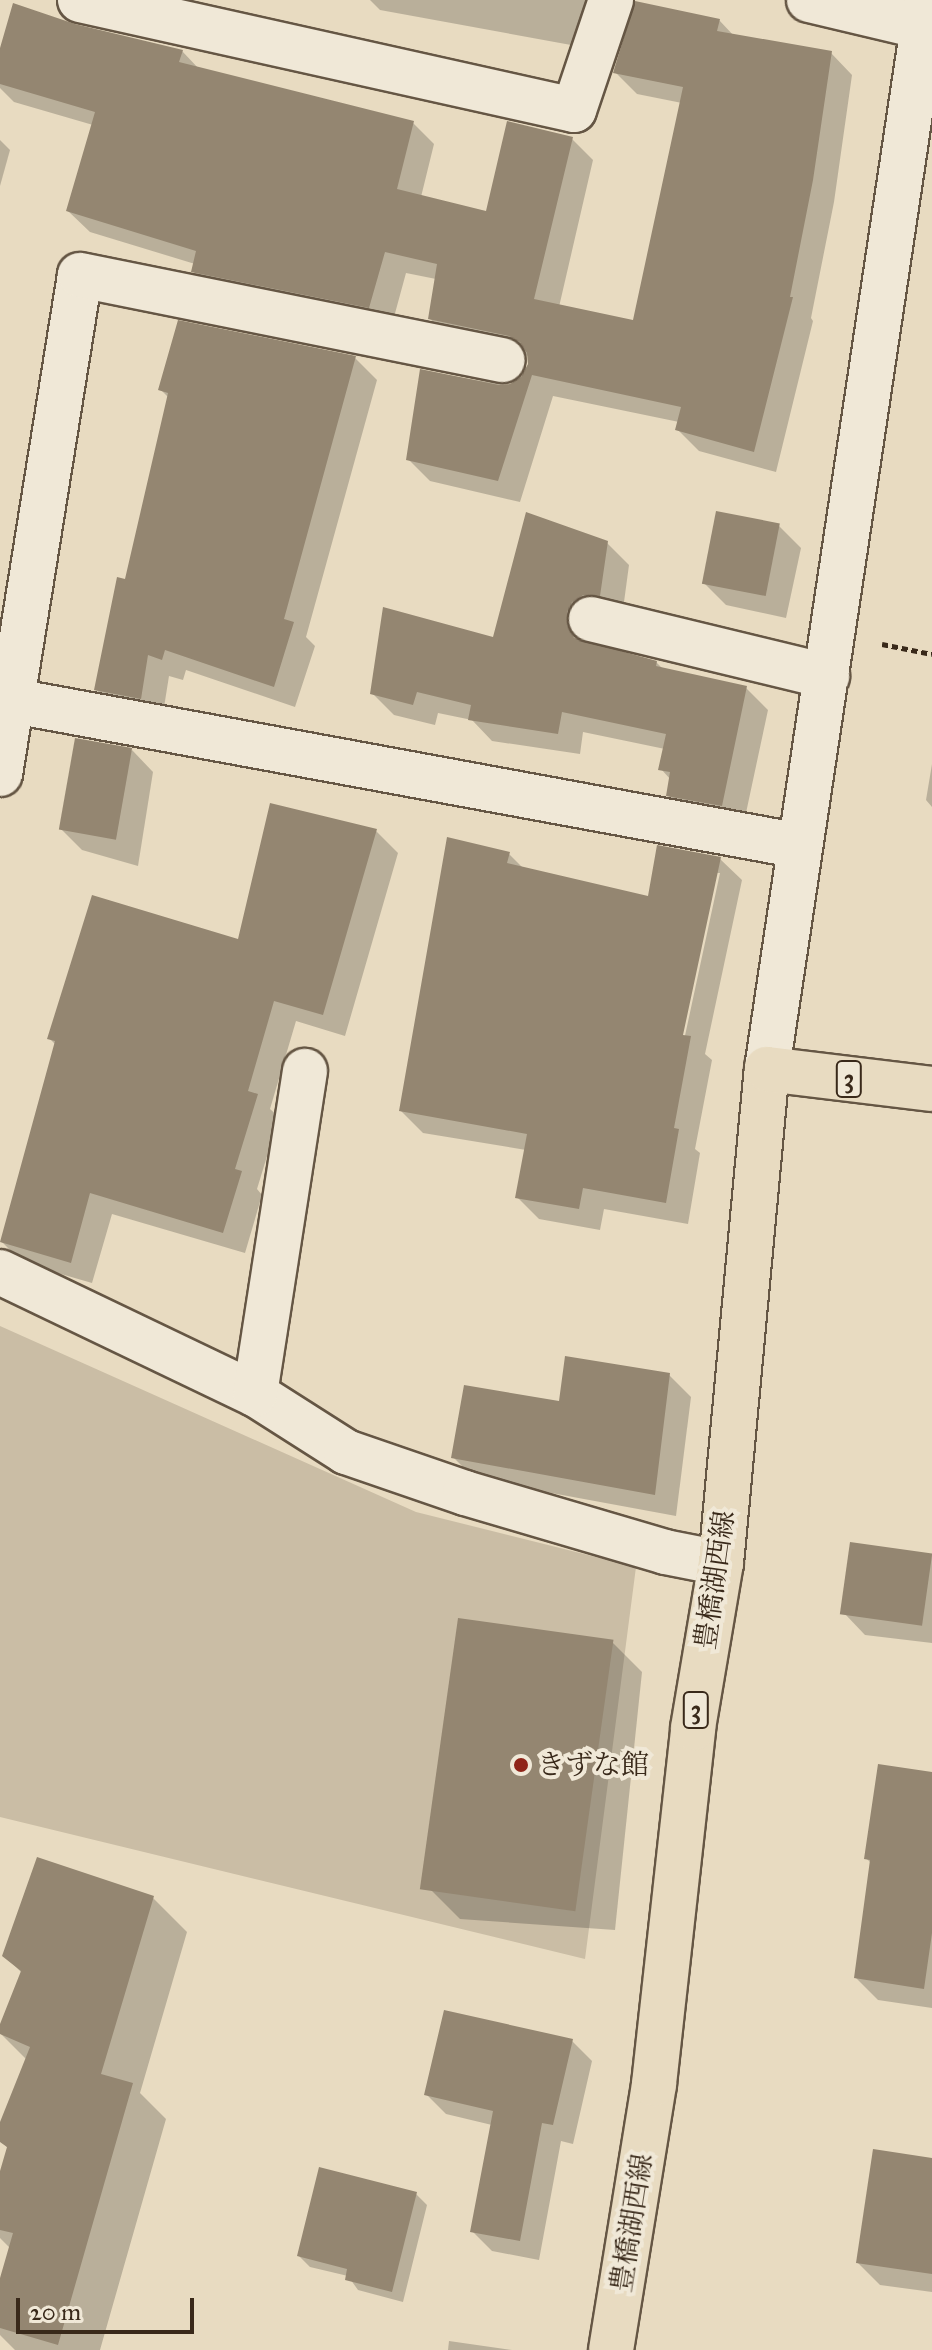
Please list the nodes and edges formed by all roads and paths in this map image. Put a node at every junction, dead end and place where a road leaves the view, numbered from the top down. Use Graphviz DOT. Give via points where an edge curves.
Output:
graph roads {
  1 [pos="80,0"];
  2 [pos="611,0"];
  3 [pos="809,0"];
  4 [pos="927,19"];
  5 [pos="503,360"];
  6 [pos="591,619"];
  7 [pos="827,676"];
  8 [pos="14,701"];
  9 [pos="0,774"];
  10 [pos="800,846"];
  11 [pos="767,1069"];
  12 [pos="305,1071"];
  13 [pos="932,1089"];
  14 [pos="0,1272"];
  15 [pos="255,1394"];
  16 [pos="721,1563"];
  17 [pos="611,2350"];
  1 -- 2 [label="street" via="574,110"];
  3 -- 4 [label="street"];
  4 -- 7 [label="street"];
  5 -- 8 [label="street" via="80,275"];
  6 -- 7 [label="street"];
  7 -- 10 [label="street"];
  8 -- 9 [label="street"];
  8 -- 10 [label="street"];
  10 -- 11 [label="street"];
  11 -- 13 [label="main road, 3"];
  11 -- 16 [label="main road, 豊橋湖西線 / 3"];
  12 -- 15 [label="street"];
  14 -- 15 [label="street"];
  15 -- 16 [label="street" via="346,1452 465,1493 665,1552"];
  16 -- 17 [label="main road, 豊橋湖西線 / 3" via="693,1728 654,2084"];
}
